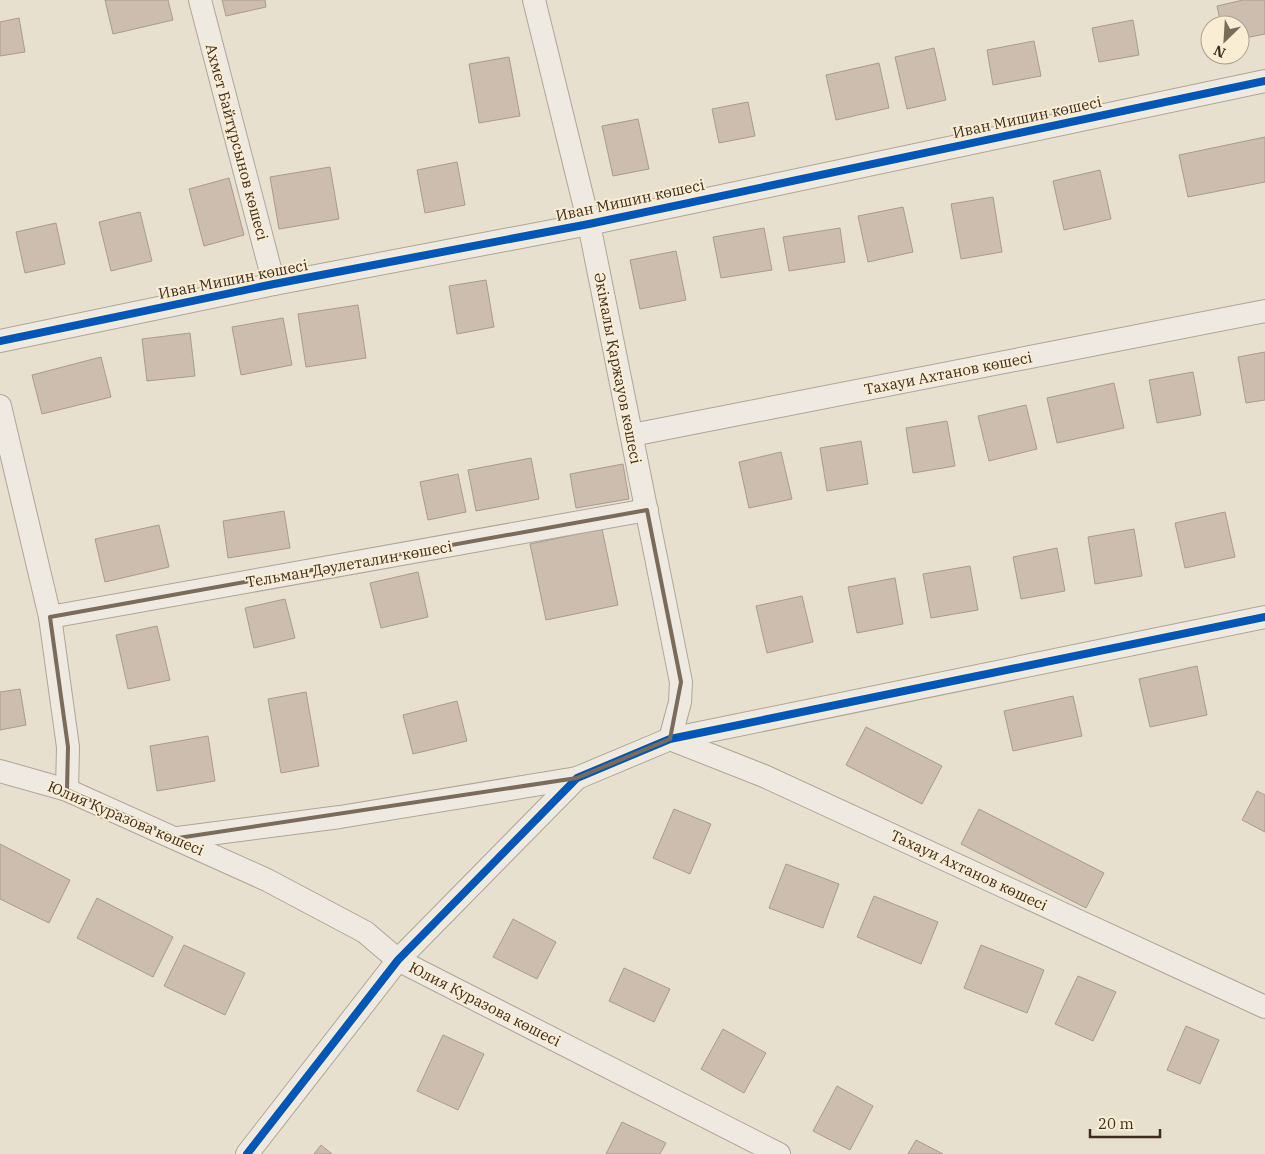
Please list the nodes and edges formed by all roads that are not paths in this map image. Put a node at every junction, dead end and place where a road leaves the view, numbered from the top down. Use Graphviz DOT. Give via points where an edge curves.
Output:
graph roads {
  1 [pos="200,0"];
  2 [pos="534,0"];
  3 [pos="1265,81"];
  4 [pos="589,224"];
  5 [pos="274,284"];
  6 [pos="1265,311"];
  7 [pos="0,341"];
  8 [pos="0,406"];
  9 [pos="632,435"];
  10 [pos="647,510"];
  11 [pos="50,617"];
  12 [pos="1265,617"];
  13 [pos="670,739"];
  14 [pos="0,771"];
  15 [pos="577,778"];
  16 [pos="67,790"];
  17 [pos="178,838"];
  18 [pos="398,960"];
  19 [pos="1265,1007"];
  20 [pos="246,1154"];
  21 [pos="779,1154"];
  1 -- 5 [label="street, Ахмет Байтұрсынов көшесі"];
  2 -- 4 [label="street, Әкімалы Қаржауов көшесі"];
  3 -- 4 [label="street, Иван Мишин көшесі"];
  4 -- 5 [label="street, Иван Мишин көшесі"];
  4 -- 9 [label="street, Әкімалы Қаржауов көшесі"];
  5 -- 7 [label="street, Иван Мишин көшесі"];
  6 -- 9 [label="street, Тахауи Ахтанов көшесі"];
  8 -- 11 [label="street"];
  9 -- 10 [label="street, Әкімалы Қаржауов көшесі"];
  10 -- 11 [label="street, Тельман Дәулеталин көшесі"];
  10 -- 13 [label="street, Әкімалы Қаржауов көшесі" via="681,682 680,702"];
  11 -- 16 [label="street" via="68,747"];
  12 -- 13 [label="street"];
  13 -- 15 [label="street"];
  13 -- 19 [label="street, Тахауи Ахтанов көшесі" via="764,776"];
  14 -- 16 [label="street, Юлия Куразова көшесі"];
  15 -- 17 [label="street" via="340,817"];
  15 -- 18 [label="street"];
  16 -- 17 [label="street, Юлия Куразова көшесі"];
  17 -- 18 [label="street, Юлия Куразова көшесі" via="365,932"];
  18 -- 20 [label="street"];
  18 -- 21 [label="street, Юлия Куразова көшесі"];
}
